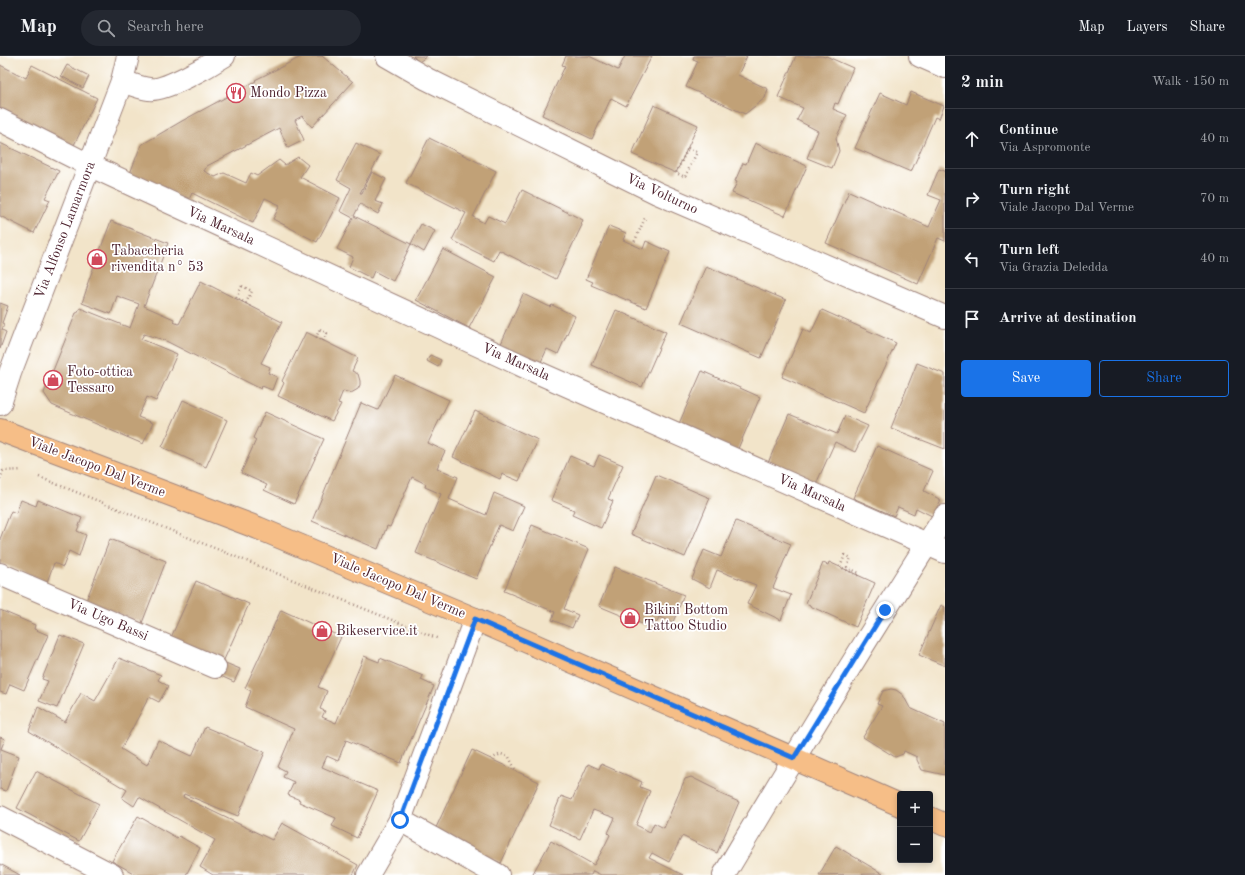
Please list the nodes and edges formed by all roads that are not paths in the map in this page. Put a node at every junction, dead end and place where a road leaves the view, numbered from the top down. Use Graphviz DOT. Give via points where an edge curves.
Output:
graph roads {
  1 [pos="128,56"];
  2 [pos="224,56"];
  3 [pos="387,56"];
  4 [pos="920,56"];
  5 [pos="945,67"];
  6 [pos="122,82"];
  7 [pos="0,120"];
  8 [pos="89,165"];
  9 [pos="945,317"];
  10 [pos="0,404"];
  11 [pos="0,430"];
  12 [pos="945,516"];
  13 [pos="936,548"];
  14 [pos="0,574"];
  15 [pos="475,619"];
  16 [pos="215,667"];
  17 [pos="794,758"];
  18 [pos="897,804"];
  19 [pos="0,817"];
  20 [pos="933,819"];
  21 [pos="400,820"];
  22 [pos="945,825"];
  23 [pos="112,875"];
  24 [pos="368,875"];
  25 [pos="498,875"];
  26 [pos="724,875"];
  1 -- 6 [label="street, Via Alfonso Lamarmora"];
  2 -- 6 [label="street" via="189,76 150,90"];
  3 -- 9 [label="street, Via Volturno" via="427,79 657,193"];
  4 -- 5 [label="street"];
  6 -- 8 [label="street, Via Alfonso Lamarmora"];
  7 -- 8 [label="street, Via Marsala"];
  8 -- 10 [label="street, Via Alfonso Lamarmora"];
  8 -- 13 [label="street, Via Marsala" via="523,366"];
  11 -- 15 [label="main road, Viale Jacopo Dal Verme" via="258,528"];
  12 -- 13 [label="street"];
  13 -- 17 [label="street" via="885,610"];
  14 -- 16 [label="street, Via Ugo Bassi"];
  15 -- 17 [label="main road, Viale Jacopo Dal Verme"];
  15 -- 21 [label="street"];
  17 -- 18 [label="main road, Viale Jacopo Dal Verme"];
  17 -- 26 [label="street"];
  19 -- 23 [label="street"];
  20 -- 22 [label="main road"];
  21 -- 24 [label="street"];
  21 -- 25 [label="street"];
}
